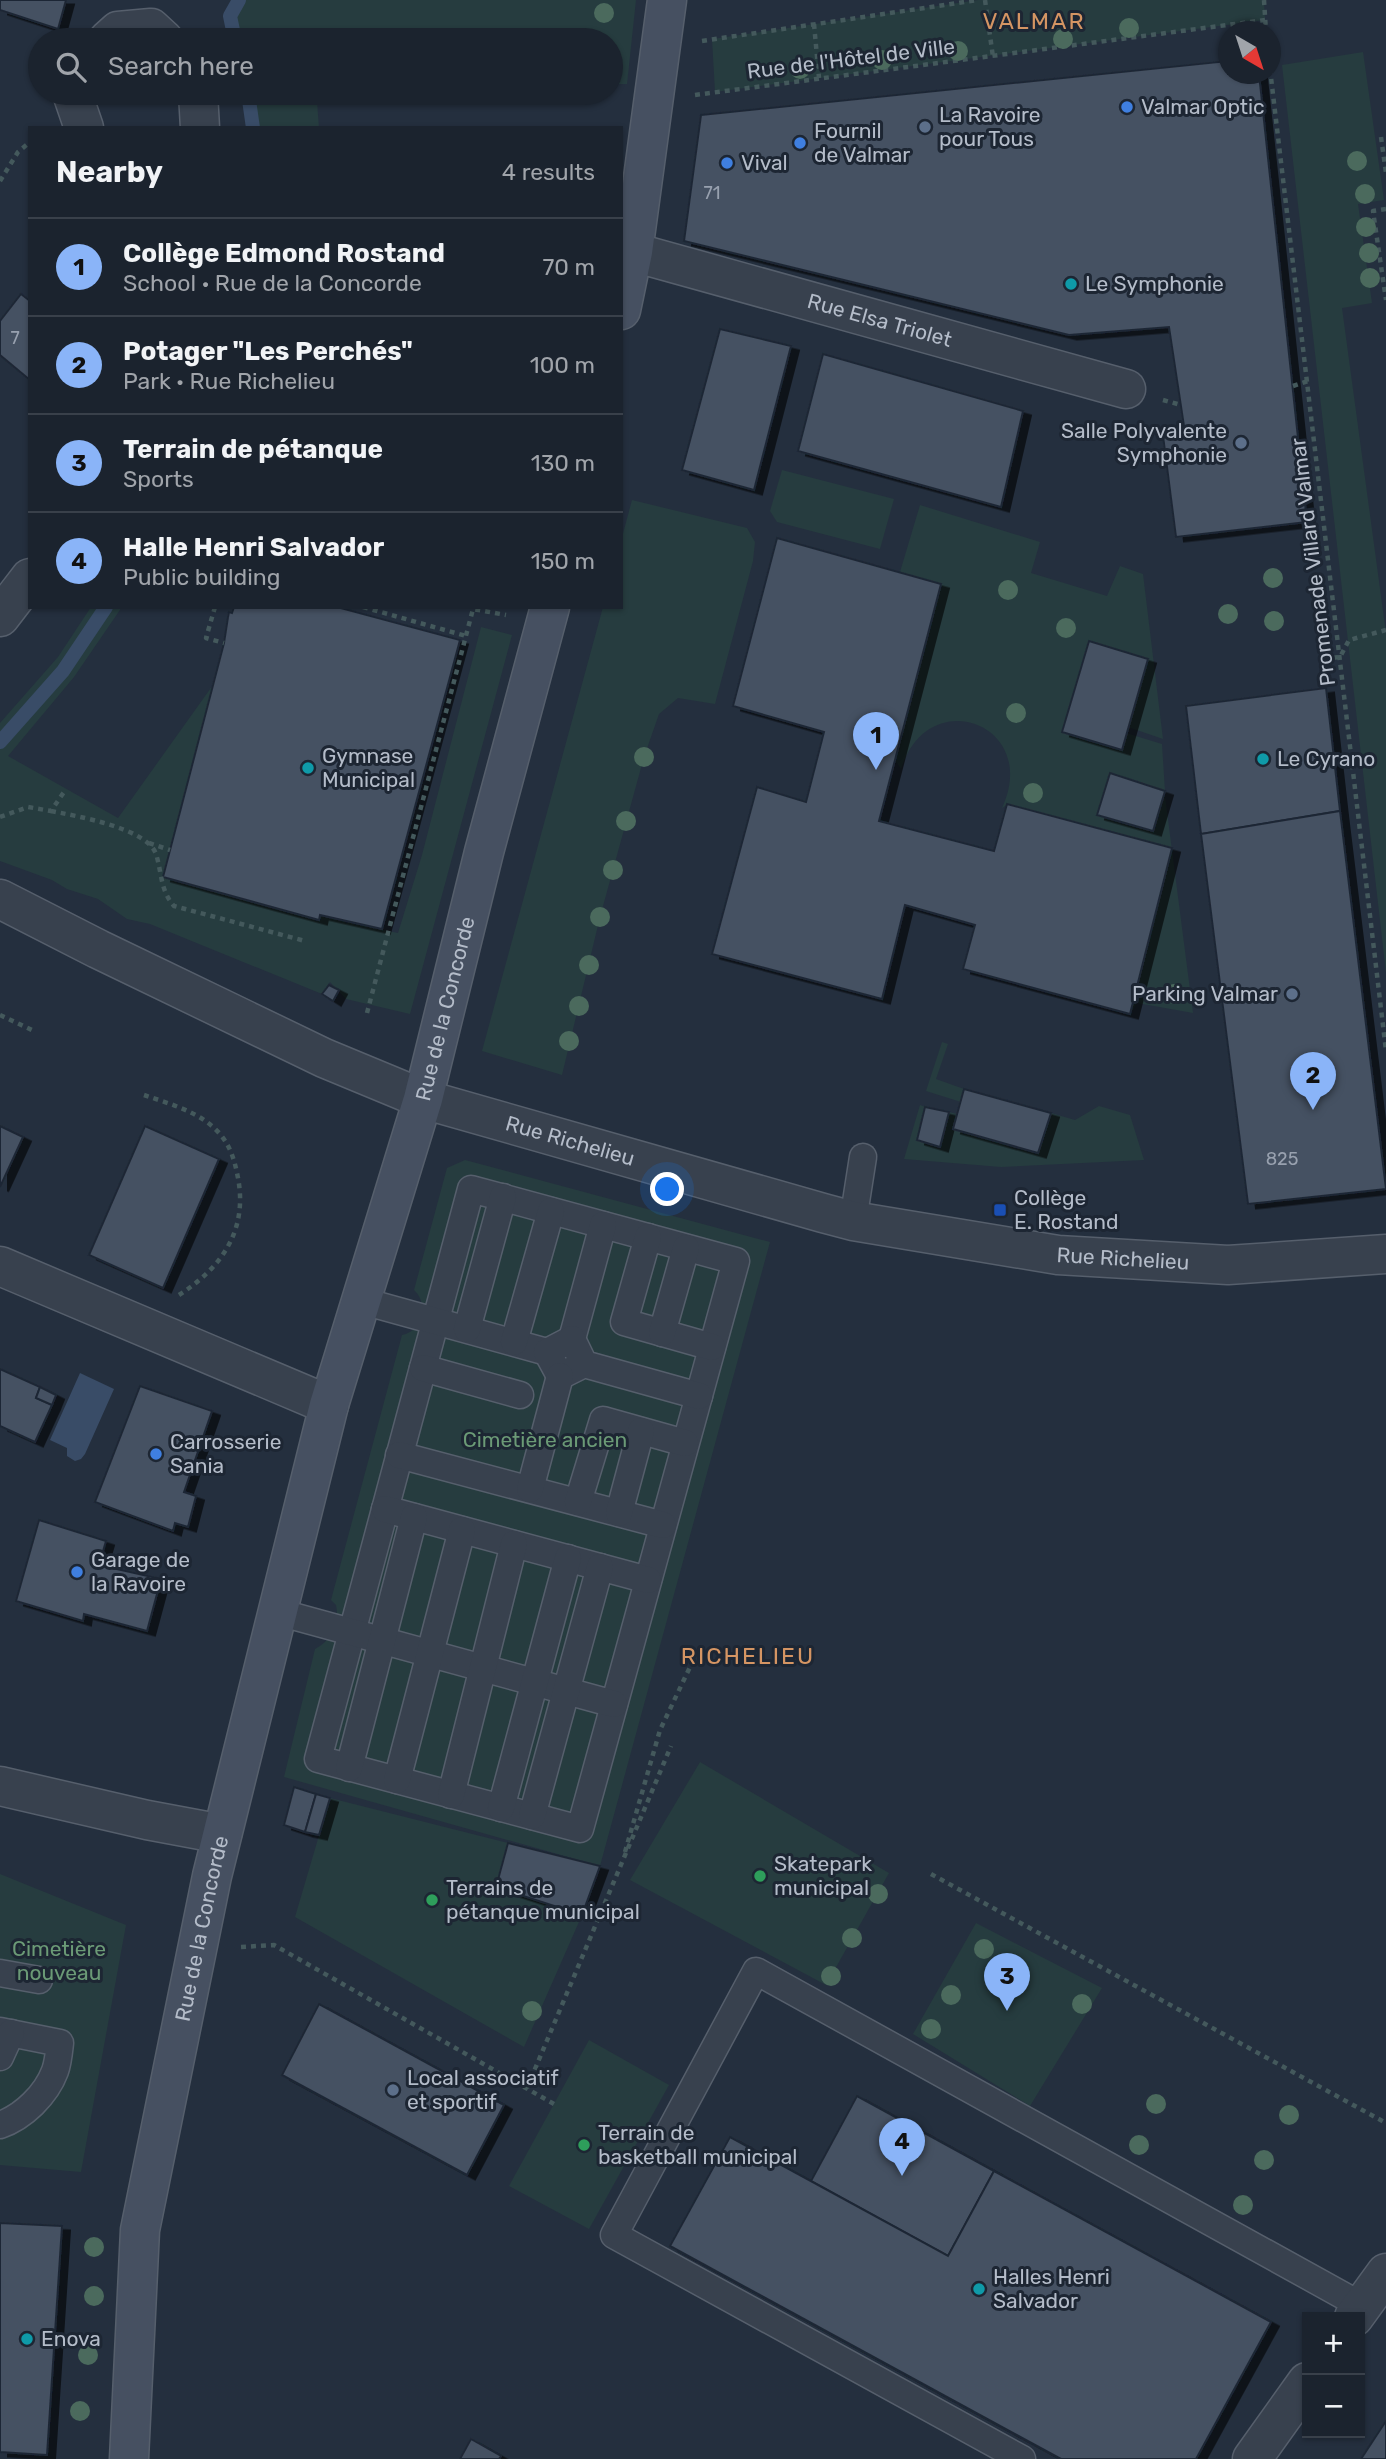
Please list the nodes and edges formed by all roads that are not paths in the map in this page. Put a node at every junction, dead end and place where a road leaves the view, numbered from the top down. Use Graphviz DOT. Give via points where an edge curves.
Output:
graph roads {
  1 [pos="667,0"];
  2 [pos="76,105"];
  3 [pos="199,105"];
  4 [pos="83,126"];
  5 [pos="200,126"];
  6 [pos="633,252"];
  7 [pos="623,300"];
  8 [pos="1126,389"];
  9 [pos="28,581"];
  10 [pos="533,612"];
  11 [pos="0,617"];
  12 [pos="0,899"];
  13 [pos="423,1099"];
  14 [pos="863,1157"];
  15 [pos="503,1197"];
  16 [pos="551,1211"];
  17 [pos="853,1221"];
  18 [pos="603,1225"];
  19 [pos="648,1237"];
  20 [pos="686,1248"];
  21 [pos="1386,1254"];
  22 [pos="0,1266"];
  23 [pos="359,1300"];
  24 [pos="435,1321"];
  25 [pos="467,1329"];
  26 [pos="662,1333"];
  27 [pos="572,1339"];
  28 [pos="514,1342"];
  29 [pos="712,1348"];
  30 [pos="547,1352"];
  31 [pos="584,1364"];
  32 [pos="423,1368"];
  33 [pos="559,1376"];
  34 [pos="520,1395"];
  35 [pos="699,1396"];
  36 [pos="329,1405"];
  37 [pos="641,1431"];
  38 [pos="685,1443"];
  39 [pos="399,1455"];
  40 [pos="530,1489"];
  41 [pos="578,1502"];
  42 [pos="385,1509"];
  43 [pos="619,1513"];
  44 [pos="414,1517"];
  45 [pos="663,1525"];
  46 [pos="462,1530"];
  47 [pos="514,1544"];
  48 [pos="568,1558"];
  49 [pos="600,1567"];
  50 [pos="648,1580"];
  51 [pos="278,1612"];
  52 [pos="352,1633"];
  53 [pos="382,1641"];
  54 [pos="430,1654"];
  55 [pos="483,1669"];
  56 [pos="534,1682"];
  57 [pos="566,1691"];
  58 [pos="614,1704"];
  59 [pos="349,1768"];
  60 [pos="397,1780"];
  61 [pos="0,1786"];
  62 [pos="451,1794"];
  63 [pos="500,1808"];
  64 [pos="532,1816"];
  65 [pos="222,1834"];
  66 [pos="0,1973"];
  67 [pos="39,1980"];
  68 [pos="6,2032"];
  69 [pos="0,2057"];
  70 [pos="0,2125"];
  71 [pos="1386,2273"];
  72 [pos="1358,2312"];
  73 [pos="1302,2389"];
  74 [pos="129,2459"];
  75 [pos="1022,2459"];
  76 [pos="1252,2459"];
  1 -- 6 [label="street"];
  2 -- 4 [label="street"];
  3 -- 5 [label="street"];
  6 -- 7 [label="street"];
  6 -- 8 [label="street, Rue Elsa Triolet"];
  9 -- 11 [label="street"];
  10 -- 13 [label="street, Rue de la Concorde" via="491,826"];
  12 -- 13 [label="street, Rue Richelieu" via="324,1058"];
  13 -- 17 [label="street, Rue Richelieu"];
  13 -- 23 [label="street, Rue de la Concorde"];
  14 -- 17 [label="lane"];
  15 -- 16 [label="lane"];
  15 -- 24 [label="lane" via="471,1189"];
  15 -- 25 [label="lane"];
  16 -- 18 [label="lane"];
  16 -- 28 [label="lane"];
  17 -- 21 [label="street, Rue Richelieu" via="1058,1255 1228,1265"];
  18 -- 19 [label="lane"];
  18 -- 27 [label="lane"];
  19 -- 20 [label="lane"];
  19 -- 26 [label="lane" via="624,1322"];
  20 -- 26 [label="lane"];
  20 -- 29 [label="lane" via="736,1261"];
  22 -- 36 [label="street"];
  23 -- 24 [label="lane"];
  23 -- 36 [label="street, Rue de la Concorde"];
  24 -- 25 [label="lane"];
  24 -- 32 [label="lane"];
  25 -- 28 [label="lane"];
  26 -- 29 [label="lane"];
  27 -- 30 [label="lane"];
  27 -- 31 [label="lane"];
  28 -- 30 [label="lane"];
  29 -- 35 [label="lane"];
  30 -- 33 [label="lane"];
  31 -- 33 [label="lane"];
  31 -- 35 [label="lane"];
  32 -- 34 [label="lane"];
  32 -- 39 [label="lane"];
  33 -- 40 [label="lane"];
  35 -- 38 [label="lane"];
  36 -- 51 [label="street, Rue de la Concorde"];
  37 -- 38 [label="lane"];
  37 -- 41 [label="lane" via="603,1420"];
  37 -- 43 [label="lane"];
  38 -- 45 [label="lane"];
  39 -- 40 [label="lane"];
  39 -- 42 [label="lane"];
  40 -- 41 [label="lane"];
  41 -- 43 [label="lane"];
  42 -- 44 [label="lane"];
  42 -- 52 [label="lane"];
  43 -- 45 [label="lane"];
  44 -- 46 [label="lane"];
  44 -- 53 [label="lane"];
  45 -- 50 [label="lane"];
  46 -- 47 [label="lane"];
  46 -- 54 [label="lane"];
  47 -- 48 [label="lane"];
  47 -- 55 [label="lane"];
  48 -- 49 [label="lane"];
  48 -- 56 [label="lane"];
  49 -- 50 [label="lane"];
  49 -- 57 [label="lane"];
  50 -- 58 [label="lane"];
  51 -- 52 [label="lane"];
  51 -- 65 [label="street, Rue de la Concorde"];
  52 -- 53 [label="lane"];
  52 -- 59 [label="lane" via="318,1759"];
  53 -- 54 [label="lane"];
  53 -- 59 [label="lane"];
  54 -- 55 [label="lane"];
  54 -- 60 [label="lane"];
  55 -- 56 [label="lane"];
  55 -- 62 [label="lane"];
  56 -- 57 [label="lane"];
  56 -- 63 [label="lane"];
  57 -- 58 [label="lane"];
  57 -- 64 [label="lane"];
  58 -- 64 [label="lane" via="580,1829"];
  59 -- 60 [label="lane"];
  60 -- 62 [label="lane"];
  61 -- 65 [label="street"];
  62 -- 63 [label="lane"];
  63 -- 64 [label="lane"];
  65 -- 74 [label="street, Rue de la Concorde" via="140,2230"];
  66 -- 67 [label="lane"];
  68 -- 69 [label="lane"];
  68 -- 70 [label="lane" via="60,2043 55,2071 44,2090 12,2121"];
  71 -- 72 [label="street"];
  72 -- 75 [label="lane" via="756,1971 614,2235"];
  73 -- 76 [label="street"];
}
